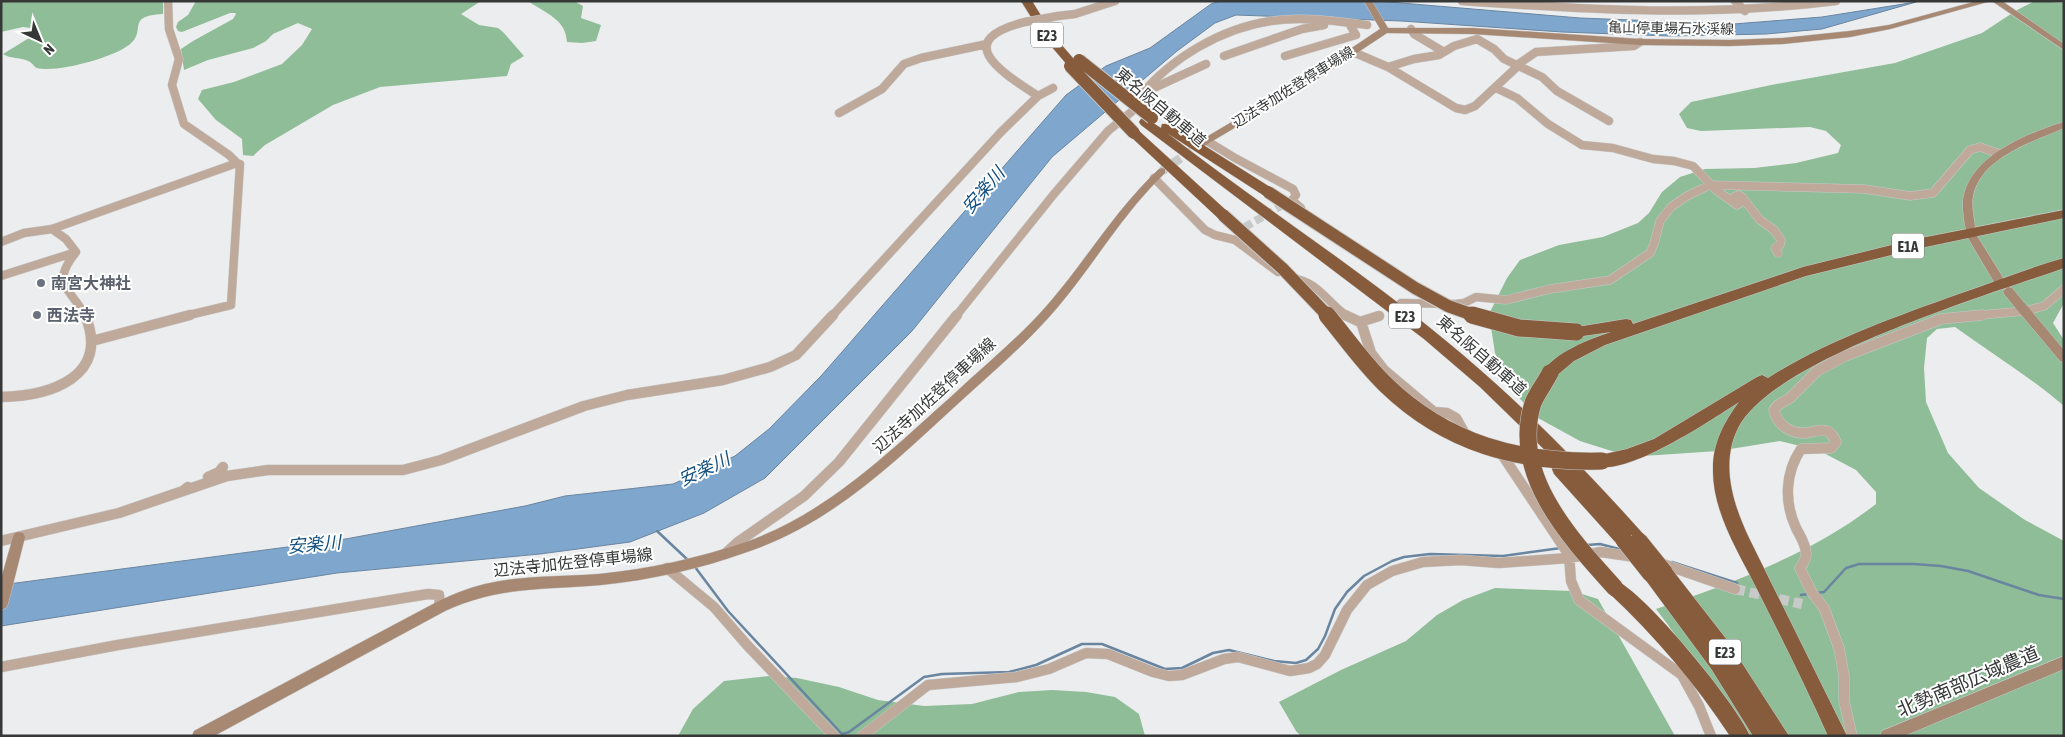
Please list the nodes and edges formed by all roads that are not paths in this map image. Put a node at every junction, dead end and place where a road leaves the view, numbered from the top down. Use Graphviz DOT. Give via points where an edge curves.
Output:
graph roads {
  1 [pos="168,1"];
  2 [pos="1026,1"];
  3 [pos="1035,1"];
  4 [pos="1116,1"];
  5 [pos="1368,1"];
  6 [pos="1462,1"];
  7 [pos="1735,1"];
  8 [pos="1836,1"];
  9 [pos="1987,1"];
  10 [pos="1996,1"];
  11 [pos="1745,11"];
  12 [pos="1350,25"];
  13 [pos="1367,25"];
  14 [pos="1382,27"];
  15 [pos="1411,29"];
  16 [pos="1347,37"];
  17 [pos="1640,42"];
  18 [pos="987,44"];
  19 [pos="2064,48"];
  20 [pos="1354,51"];
  21 [pos="1444,52"];
  22 [pos="1224,56"];
  23 [pos="1285,56"];
  24 [pos="1074,64"];
  25 [pos="1206,64"];
  26 [pos="1517,65"];
  27 [pos="1388,67"];
  28 [pos="1053,88"];
  29 [pos="1496,88"];
  30 [pos="1142,93"];
  31 [pos="1038,96"];
  32 [pos="1144,103"];
  33 [pos="839,113"];
  34 [pos="1609,121"];
  35 [pos="1143,125"];
  36 [pos="2064,125"];
  37 [pos="1204,143"];
  38 [pos="2000,154"];
  39 [pos="237,163"];
  40 [pos="1158,175"];
  41 [pos="1710,185"];
  42 [pos="1292,200"];
  43 [pos="1281,206"];
  44 [pos="2064,214"];
  45 [pos="1245,227"];
  46 [pos="52,229"];
  47 [pos="1228,236"];
  48 [pos="1,242"];
  49 [pos="76,252"];
  50 [pos="1778,253"];
  51 [pos="2064,263"];
  52 [pos="1,276"];
  53 [pos="2001,286"];
  54 [pos="1755,289"];
  55 [pos="2064,289"];
  56 [pos="1401,303"];
  57 [pos="1456,304"];
  58 [pos="2025,311"];
  59 [pos="1380,316"];
  60 [pos="1360,322"];
  61 [pos="92,341"];
  62 [pos="2064,358"];
  63 [pos="1,397"];
  64 [pos="223,467"];
  65 [pos="183,491"];
  66 [pos="1,541"];
  67 [pos="18,543"];
  68 [pos="725,554"];
  69 [pos="1569,556"];
  70 [pos="667,568"];
  71 [pos="1658,573"];
  72 [pos="1734,589"];
  73 [pos="1,604"];
  74 [pos="440,608"];
  75 [pos="2064,662"];
  76 [pos="1,666"];
  77 [pos="199,736"];
  78 [pos="834,736"];
  79 [pos="862,736"];
  80 [pos="1711,736"];
  81 [pos="1741,736"];
  82 [pos="1764,736"];
  83 [pos="1780,736"];
  84 [pos="1838,736"];
  85 [pos="1852,736"];
  86 [pos="1887,736"];
  1 -- 39 [label="street" via="169,29 179,58 172,85 184,124"];
  2 -- 24 [label="highway, E23" via="1049,37"];
  3 -- 24 [label="highway, E23"];
  4 -- 18 [label="street, bridge" via="1075,14 1025,22 995,33"];
  5 -- 14 [label="main road"];
  6 -- 11 [label="street" via="1635,12"];
  7 -- 11 [label="street"];
  8 -- 11 [label="street"];
  9 -- 17 [label="main road, 亀山停車場石水渓線" via="1910,23 1831,37 1730,43"];
  10 -- 19 [label="main road"];
  12 -- 13 [label="street"];
  12 -- 16 [label="street" via="1356,35"];
  12 -- 22 [label="street" via="1317,26"];
  13 -- 14 [label="street"];
  13 -- 30 [label="street" via="1282,20 1244,27 1177,61"];
  14 -- 15 [label="main road, 亀山停車場石水渓線"];
  14 -- 20 [label="main road, 辺法寺加佐登停車場線"];
  15 -- 17 [label="main road, 亀山停車場石水渓線"];
  15 -- 21 [label="street"];
  16 -- 20 [label="street"];
  16 -- 23 [label="street"];
  17 -- 26 [label="street" via="1634,46 1536,52"];
  18 -- 31 [label="street" via="990,60"];
  18 -- 33 [label="street" via="904,64 882,90"];
  20 -- 27 [label="street"];
  20 -- 37 [label="main road, 辺法寺加佐登停車場線"];
  21 -- 26 [label="street" via="1477,39"];
  21 -- 27 [label="street"];
  24 -- 35 [label="highway, bridge"];
  24 -- 35 [label="highway, bridge"];
  25 -- 30 [label="street"];
  26 -- 29 [label="street"];
  26 -- 34 [label="street" via="1542,77 1558,91"];
  27 -- 29 [label="street" via="1461,110 1475,106"];
  28 -- 31 [label="street"];
  29 -- 41 [label="street" via="1518,98 1545,122 1582,145 1614,148 1690,165"];
  30 -- 32 [label="street" via="1140,96"];
  31 -- 65 [label="street" via="804,348 784,361 723,380 591,404 441,460 404,470 268,470 228,476"];
  32 -- 37 [label="street"];
  32 -- 68 [label="street" via="1115,124 1054,194 833,469 804,496"];
  35 -- 53 [label="highway, bridge" via="1223,215 1309,296 1388,387 1452,434 1510,455 1545,461 1582,462 1629,455 1682,431 1802,357 1841,338 1917,307"];
  35 -- 54 [label="highway, bridge" via="1268,192 1415,288 1448,306 1483,319 1513,327 1576,332 1617,326"];
  35 -- 71 [label="highway, 東名阪自動車道 / E23, bridge" via="1384,310 1459,372 1632,540"];
  36 -- 38 [label="main road"];
  37 -- 42 [label="street" via="1293,189 1296,195"];
  38 -- 41 [label="street" via="1980,147 1970,150 1938,190 1917,196 1864,189"];
  38 -- 53 [label="main road" via="1986,165 1971,185 1968,197 1971,233"];
  39 -- 46 [label="street"];
  39 -- 61 [label="street" via="240,164 230,305"];
  40 -- 47 [label="street" via="1202,228 1213,235"];
  40 -- 68 [label="main road, 辺法寺加佐登停車場線" via="1124,210 1066,291 1042,318 870,477 801,525"];
  41 -- 50 [label="street" via="1737,205 1740,204 1736,195 1746,201 1760,220 1780,236 1780,245 1776,248"];
  41 -- 57 [label="street" via="1691,192 1662,217 1650,253 1610,280 1506,300 1476,297"];
  42 -- 43 [label="street"];
  42 -- 57 [label="street" via="1304,211 1417,283"];
  44 -- 54 [label="highway, E1A" via="1860,258 1803,272"];
  45 -- 47 [label="street"];
  46 -- 48 [label="street" via="24,233"];
  46 -- 49 [label="street" via="66,238"];
  47 -- 60 [label="street" via="1257,254 1285,278 1306,280 1349,318"];
  49 -- 52 [label="street"];
  49 -- 61 [label="street" via="64,269 63,281 84,313"];
  51 -- 53 [label="highway"];
  53 -- 58 [label="main road"];
  53 -- 84 [label="highway" via="1895,323 1803,365 1756,394 1725,437 1721,475 1737,530"];
  54 -- 81 [label="highway, bridge" via="1600,341 1569,357 1550,373 1538,390 1528,430 1531,464 1544,496 1563,528 1615,588 1667,640"];
  55 -- 58 [label="street" via="2044,306"];
  56 -- 57 [label="street"];
  58 -- 62 [label="main road"];
  58 -- 85 [label="street" via="1941,319 1884,340 1817,371 1774,410 1775,417 1789,429 1802,433 1826,431 1836,442 1831,448 1801,449 1792,461 1787,494 1805,549 1800,568 1820,602 1839,648 1844,701"];
  59 -- 60 [label="street"];
  60 -- 69 [label="street" via="1371,353 1396,382 1434,412 1456,418 1465,434 1495,446"];
  61 -- 63 [label="street" via="90,358 83,371 74,378 30,394"];
  64 -- 65 [label="street"];
  65 -- 67 [label="street"];
  66 -- 67 [label="street"];
  67 -- 73 [label="main road"];
  68 -- 70 [label="main road, 辺法寺加佐登停車場線"];
  69 -- 72 [label="street" via="1618,553 1669,565 1714,585"];
  69 -- 79 [label="street" via="1499,563 1438,560 1392,571 1361,591 1347,610 1325,655 1309,668 1290,671 1238,657 1169,676 1094,652 1017,678 928,685"];
  69 -- 80 [label="street" via="1571,581 1579,600 1682,675"];
  70 -- 74 [label="main road, 辺法寺加佐登停車場線" via="614,578 495,587"];
  70 -- 78 [label="street" via="714,607"];
  71 -- 82 [label="highway, 東名阪自動車道 / E23"];
  71 -- 83 [label="highway, 東名阪自動車道 / E23" via="1720,646"];
  74 -- 76 [label="street" via="439,595 428,594"];
  74 -- 77 [label="main road, 辺法寺加佐登停車場線"];
  75 -- 86 [label="main road, 北勢南部広域農道"];
}
